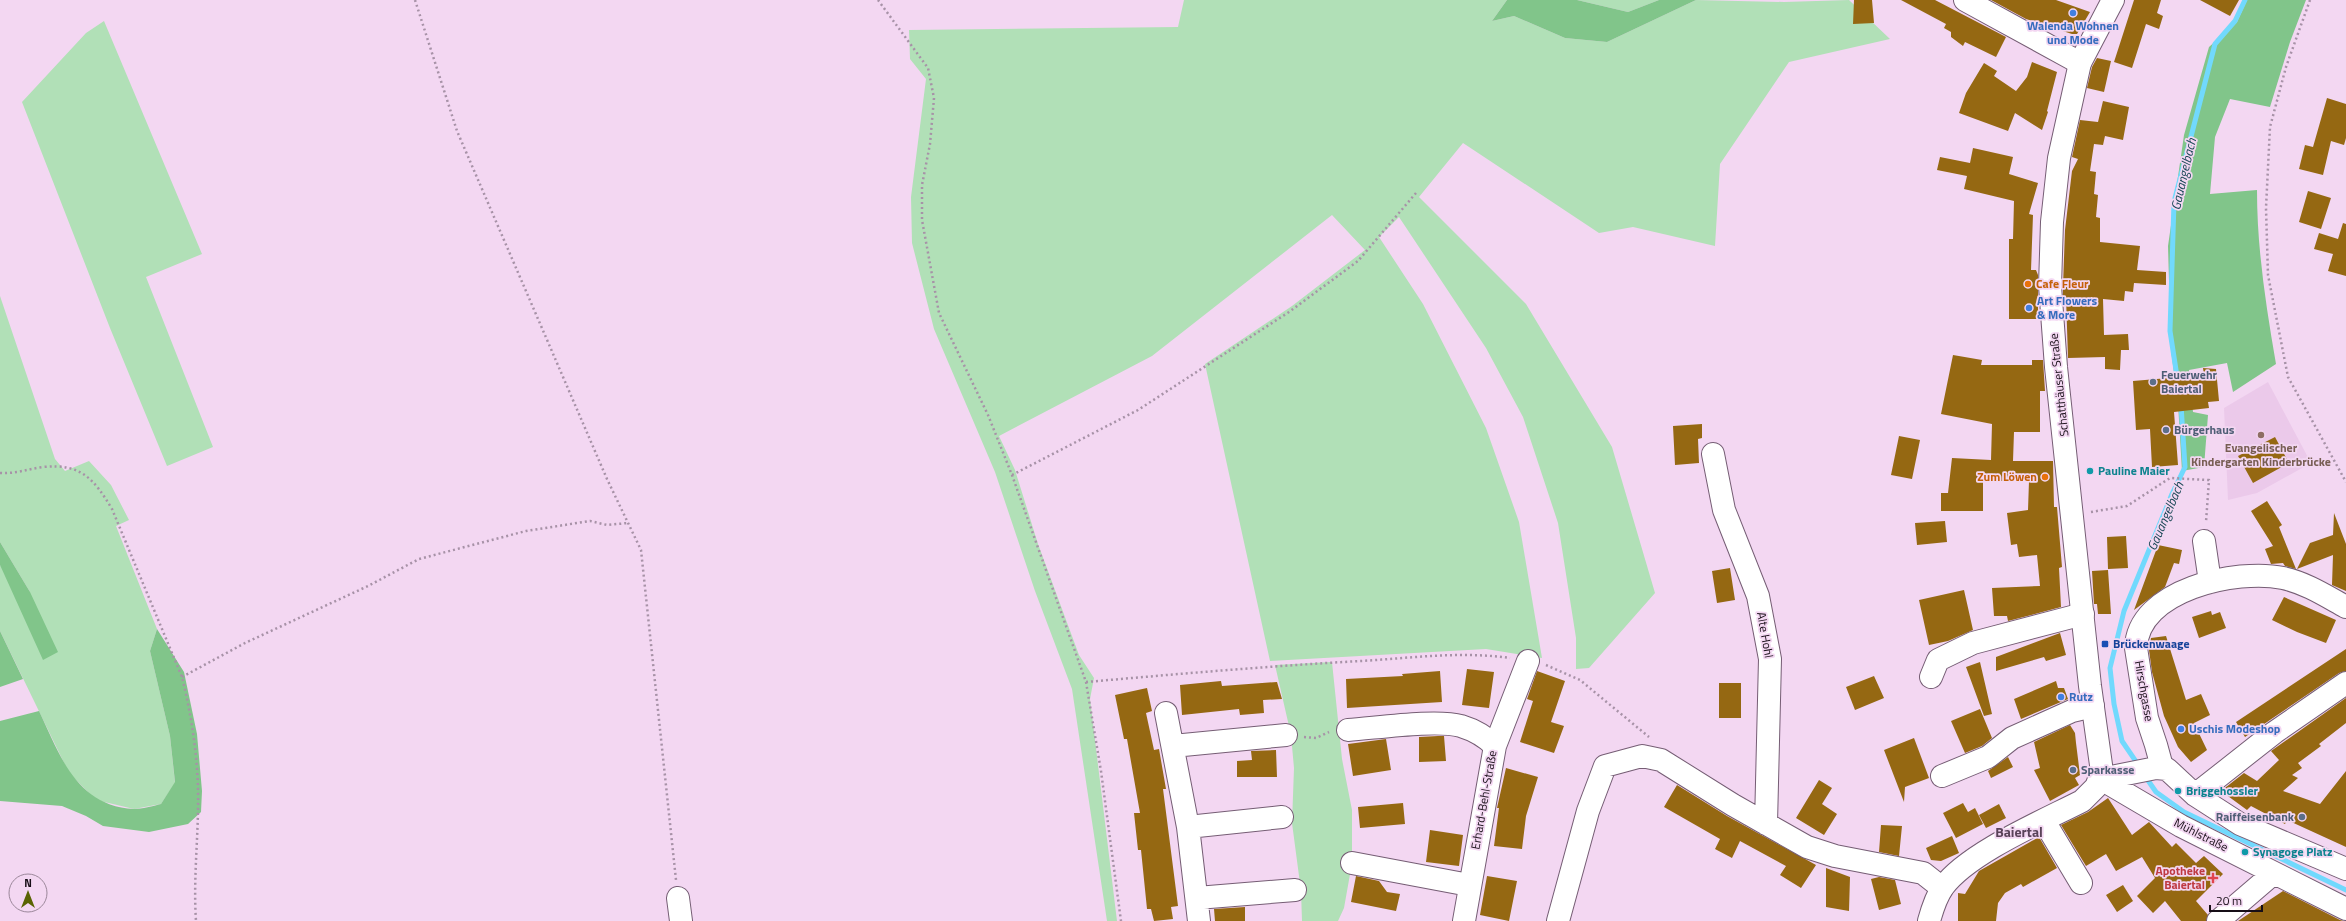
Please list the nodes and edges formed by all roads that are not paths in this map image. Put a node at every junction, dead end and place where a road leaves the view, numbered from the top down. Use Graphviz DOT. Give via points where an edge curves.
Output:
graph roads {
  1 [pos="1965,0"];
  2 [pos="2113,0"];
  3 [pos="2080,63"];
  4 [pos="1713,454"];
  5 [pos="2204,541"];
  6 [pos="2210,582"];
  7 [pos="2346,607"];
  8 [pos="2083,614"];
  9 [pos="1528,661"];
  10 [pos="1931,677"];
  11 [pos="2346,683"];
  12 [pos="2093,706"];
  13 [pos="1166,713"];
  14 [pos="1348,730"];
  15 [pos="1286,735"];
  16 [pos="1173,746"];
  17 [pos="1495,746"];
  18 [pos="2146,770"];
  19 [pos="1942,776"];
  20 [pos="2101,779"];
  21 [pos="2195,795"];
  22 [pos="1282,817"];
  23 [pos="2044,821"];
  24 [pos="1766,824"];
  25 [pos="1188,827"];
  26 [pos="1352,863"];
  27 [pos="2346,869"];
  28 [pos="2274,873"];
  29 [pos="2081,883"];
  30 [pos="1469,885"];
  31 [pos="1942,888"];
  32 [pos="1295,890"];
  33 [pos="678,898"];
  34 [pos="1197,898"];
  35 [pos="2346,909"];
  36 [pos="681,921"];
  37 [pos="1199,921"];
  38 [pos="1464,921"];
  39 [pos="1558,921"];
  40 [pos="1930,921"];
  41 [pos="2218,921"];
  1 -- 3 [label="street"];
  2 -- 3 [label="street, Schatthäuser Straße"];
  3 -- 8 [label="street, Schatthäuser Straße" via="2059,158 2052,222 2050,286 2056,367"];
  4 -- 24 [label="street, Alte Hohl" via="1724,510 1758,596 1770,659"];
  5 -- 6 [label="street"];
  6 -- 7 [label="street, Hirschgasse" via="2233,576 2282,578 2313,588"];
  6 -- 18 [label="street, Hirschgasse" via="2191,587 2162,605 2143,622 2136,639 2147,718 2156,745"];
  8 -- 10 [label="street" via="1973,643 1938,660"];
  8 -- 12 [label="street, Schatthäuser Straße"];
  9 -- 17 [label="street"];
  11 -- 21 [label="street" via="2274,732"];
  12 -- 19 [label="street" via="2072,711 2019,735 1988,757"];
  12 -- 20 [label="street, Schatthäuser Straße"];
  13 -- 16 [label="street"];
  14 -- 17 [label="street, Erhard-Behl-Straße" via="1443,723 1470,729"];
  15 -- 16 [label="street"];
  16 -- 25 [label="street"];
  17 -- 30 [label="street, Erhard-Behl-Straße"];
  18 -- 20 [label="street"];
  18 -- 21 [label="street" via="2171,772"];
  20 -- 23 [label="street" via="2091,794 2082,801"];
  20 -- 28 [label="street, Mühlstraße" via="2180,826"];
  21 -- 27 [label="street" via="2240,824"];
  22 -- 25 [label="street"];
  23 -- 29 [label="street"];
  23 -- 31 [label="street" via="1976,857 1958,870"];
  24 -- 31 [label="street" via="1807,846 1835,856 1923,873"];
  24 -- 39 [label="street" via="1661,760 1642,756 1605,766 1588,811"];
  25 -- 34 [label="street"];
  26 -- 30 [label="street"];
  28 -- 35 [label="street, Mühlstraße"];
  28 -- 41 [label="street"];
  30 -- 38 [label="street, Erhard-Behl-Straße"];
  31 -- 40 [label="street" via="1932,908"];
  32 -- 34 [label="street"];
  33 -- 36 [label="street"];
  34 -- 37 [label="street"];
}
